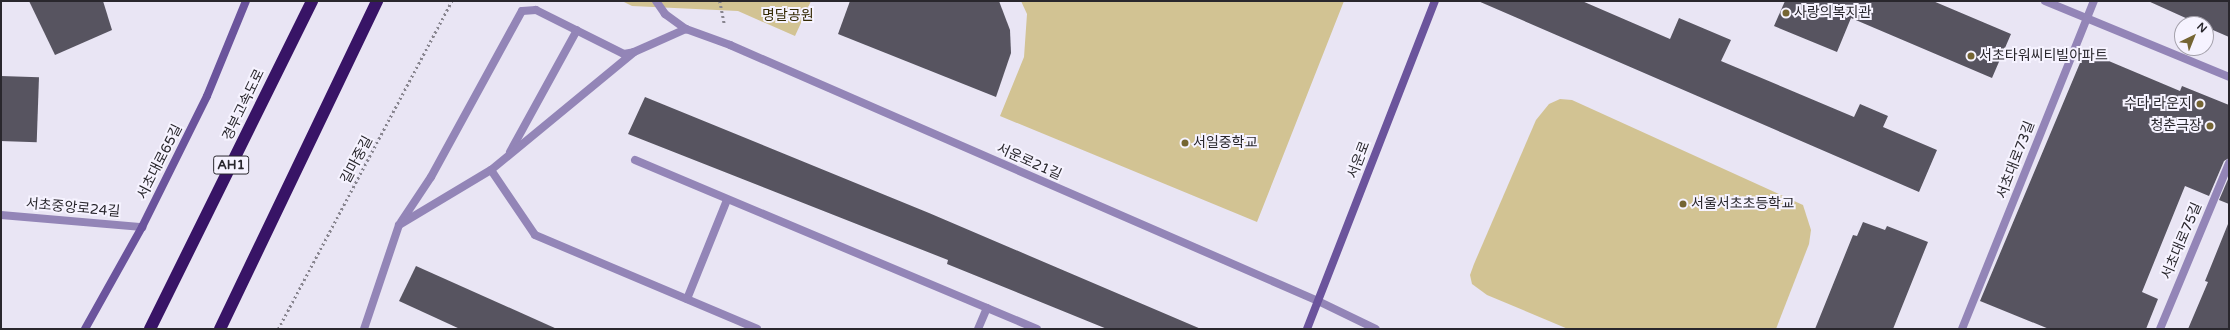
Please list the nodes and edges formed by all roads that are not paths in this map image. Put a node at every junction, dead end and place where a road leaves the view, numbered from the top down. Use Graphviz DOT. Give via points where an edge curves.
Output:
graph roads {
  1 [pos="246,1"];
  2 [pos="312,1"];
  3 [pos="377,1"];
  4 [pos="656,1"];
  5 [pos="1435,1"];
  6 [pos="2045,1"];
  7 [pos="2094,1"];
  8 [pos="2088,18"];
  9 [pos="686,29"];
  10 [pos="577,30"];
  11 [pos="634,52"];
  12 [pos="2229,76"];
  13 [pos="508,156"];
  14 [pos="635,160"];
  15 [pos="2229,163"];
  16 [pos="492,170"];
  17 [pos="727,200"];
  18 [pos="1,215"];
  19 [pos="399,225"];
  20 [pos="142,227"];
  21 [pos="687,299"];
  22 [pos="1318,301"];
  23 [pos="987,308"];
  24 [pos="86,329"];
  25 [pos="150,329"];
  26 [pos="220,329"];
  27 [pos="364,329"];
  28 [pos="757,329"];
  29 [pos="978,329"];
  30 [pos="1037,329"];
  31 [pos="1307,329"];
  32 [pos="1376,329"];
  33 [pos="1962,329"];
  34 [pos="2160,329"];
  1 -- 20 [label="street, 서초대로65길" via="207,96"];
  2 -- 25 [label="highway, 경부고속도로 / AH1"];
  3 -- 26 [label="highway"];
  4 -- 9 [label="street, 서운로21길" via="665,14"];
  5 -- 22 [label="street, 서운로"];
  6 -- 8 [label="street"];
  7 -- 8 [label="street, 서초대로73길"];
  8 -- 12 [label="street"];
  8 -- 33 [label="street, 서초대로73길"];
  9 -- 11 [label="street"];
  9 -- 22 [label="street, 서운로21길"];
  10 -- 11 [label="street" via="624,54"];
  10 -- 13 [label="street"];
  10 -- 19 [label="street" via="536,10 526,9 519,14 431,177"];
  11 -- 13 [label="street"];
  13 -- 16 [label="street"];
  14 -- 17 [label="street"];
  15 -- 34 [label="street, 서초대로75길"];
  16 -- 19 [label="street"];
  16 -- 21 [label="street" via="536,235"];
  17 -- 21 [label="street"];
  17 -- 23 [label="street"];
  18 -- 20 [label="street, 서초중앙로24길"];
  19 -- 27 [label="street"];
  20 -- 24 [label="street, 서초대로65길"];
  21 -- 28 [label="street"];
  22 -- 31 [label="street, 서운로"];
  22 -- 32 [label="street, 서운로21길"];
  23 -- 29 [label="street"];
  23 -- 30 [label="street"];
}
